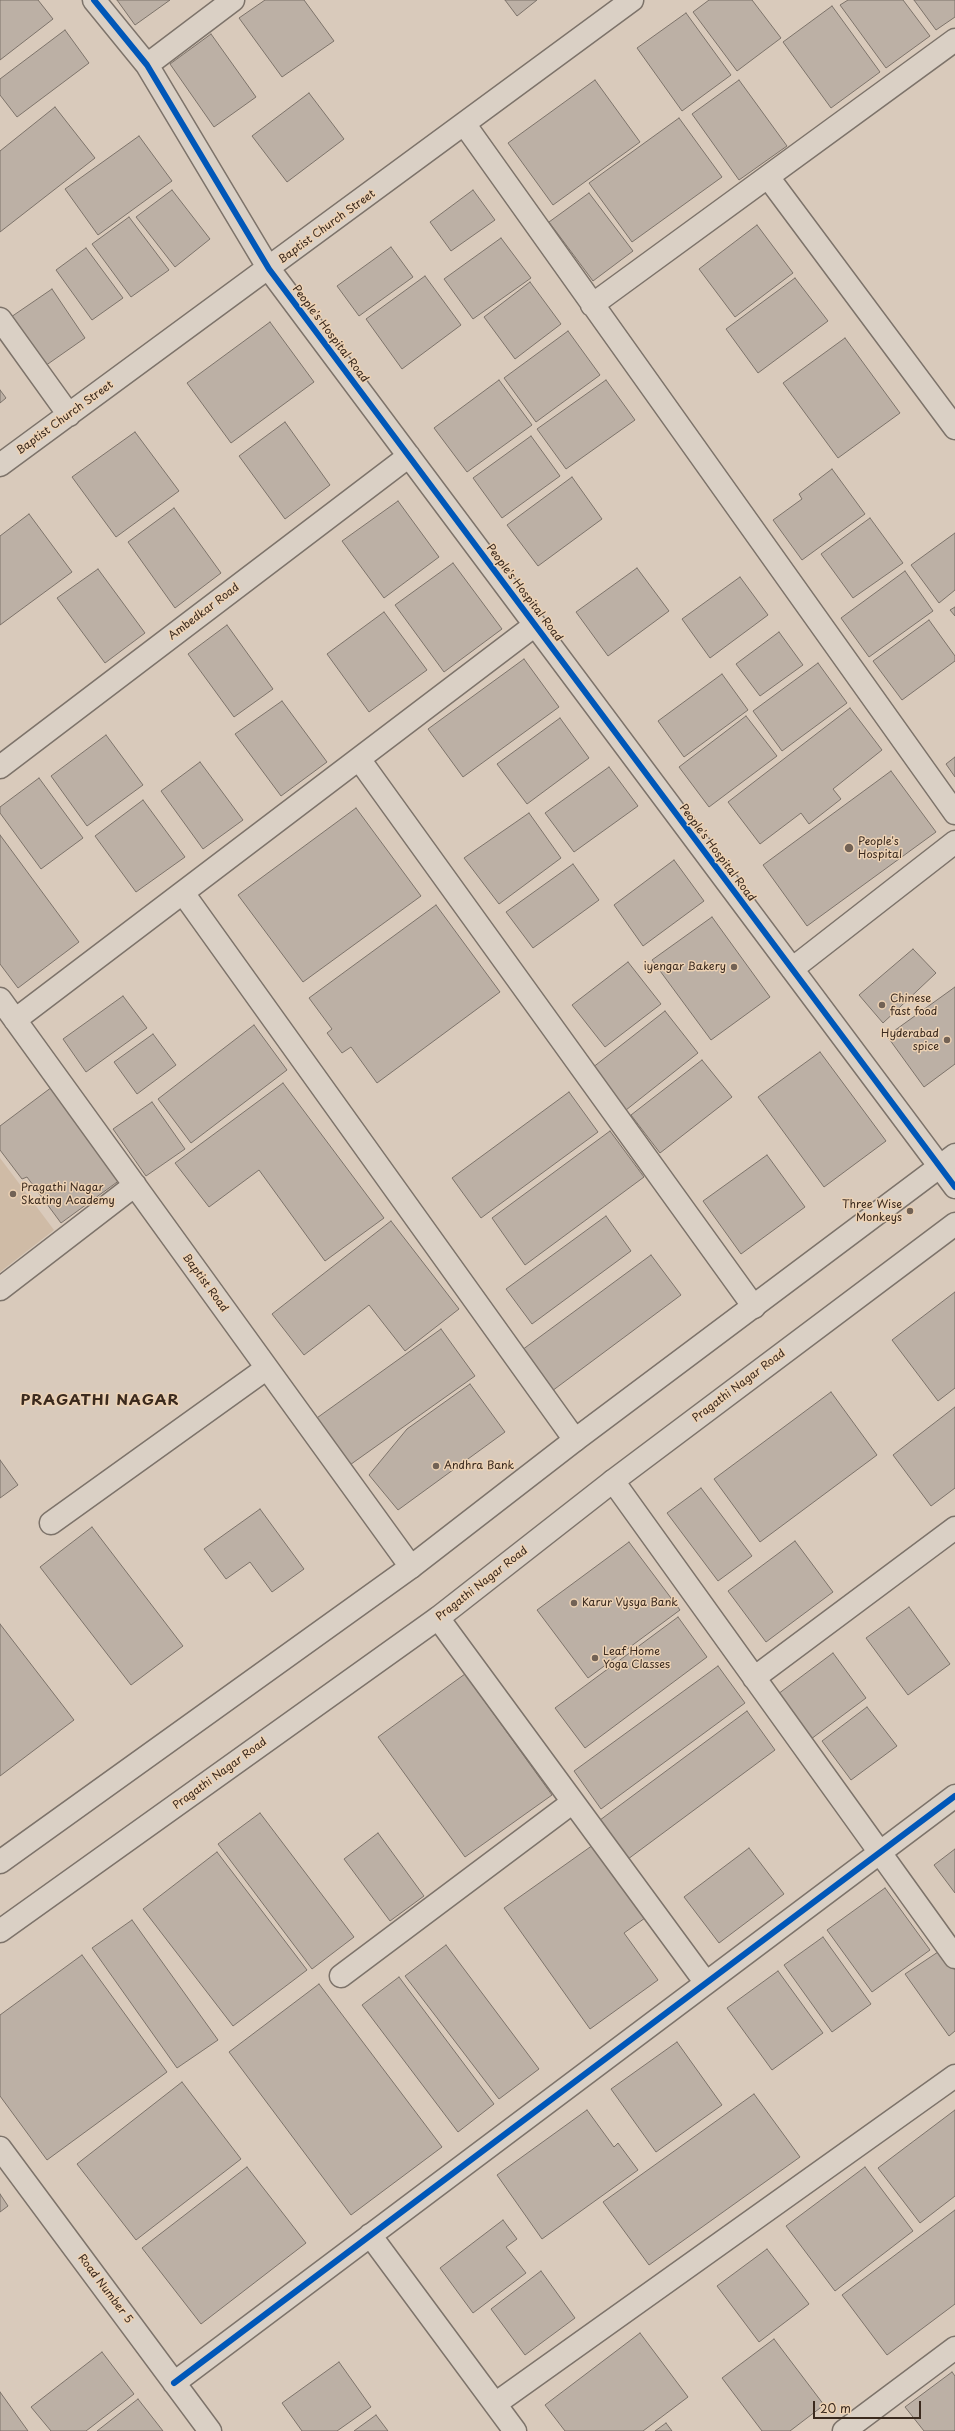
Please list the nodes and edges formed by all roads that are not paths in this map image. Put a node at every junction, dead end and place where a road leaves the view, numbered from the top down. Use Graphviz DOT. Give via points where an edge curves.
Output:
graph roads {
  1 [pos="94,0"];
  2 [pos="233,0"];
  3 [pos="632,0"];
  4 [pos="955,40"];
  5 [pos="147,65"];
  6 [pos="465,124"];
  7 [pos="768,177"];
  8 [pos="269,269"];
  9 [pos="592,305"];
  10 [pos="0,319"];
  11 [pos="70,415"];
  12 [pos="955,428"];
  13 [pos="409,456"];
  14 [pos="0,465"];
  15 [pos="535,625"];
  16 [pos="359,759"];
  17 [pos="0,767"];
  18 [pos="955,813"];
  19 [pos="955,842"];
  20 [pos="183,893"];
  21 [pos="792,969"];
  22 [pos="0,999"];
  23 [pos="15,1020"];
  24 [pos="948,1161"];
  25 [pos="135,1185"];
  26 [pos="955,1187"];
  27 [pos="955,1224"];
  28 [pos="0,1289"];
  29 [pos="754,1307"];
  30 [pos="267,1368"];
  31 [pos="576,1440"];
  32 [pos="613,1481"];
  33 [pos="51,1523"];
  34 [pos="953,1532"];
  35 [pos="410,1567"];
  36 [pos="438,1618"];
  37 [pos="754,1678"];
  38 [pos="955,1796"];
  39 [pos="573,1802"];
  40 [pos="879,1852"];
  41 [pos="0,1862"];
  42 [pos="0,1931"];
  43 [pos="955,1957"];
  44 [pos="341,1976"];
  45 [pos="706,1983"];
  46 [pos="955,2076"];
  47 [pos="0,2148"];
  48 [pos="370,2235"];
  49 [pos="955,2348"];
  50 [pos="174,2383"];
  51 [pos="495,2404"];
  52 [pos="210,2431"];
  53 [pos="515,2431"];
  54 [pos="844,2431"];
  1 -- 5 [label="street, People's Hospital Road"];
  2 -- 5 [label="street"];
  3 -- 6 [label="street, Baptist Church Street"];
  4 -- 7 [label="street"];
  5 -- 8 [label="street, People's Hospital Road"];
  6 -- 8 [label="street, Baptist Church Street"];
  6 -- 9 [label="street"];
  7 -- 9 [label="street"];
  7 -- 12 [label="street"];
  8 -- 11 [label="street, Baptist Church Street"];
  8 -- 13 [label="street, People's Hospital Road"];
  9 -- 18 [label="street"];
  10 -- 11 [label="street"];
  11 -- 14 [label="street, Baptist Church Street"];
  13 -- 15 [label="street, People's Hospital Road"];
  13 -- 17 [label="street, Ambedkar Road"];
  15 -- 16 [label="street"];
  15 -- 21 [label="street, People's Hospital Road"];
  16 -- 20 [label="street"];
  16 -- 29 [label="street"];
  19 -- 21 [label="street"];
  20 -- 23 [label="street"];
  20 -- 31 [label="street"];
  21 -- 24 [label="street, People's Hospital Road"];
  22 -- 23 [label="street, Baptist Road"];
  23 -- 25 [label="street, Baptist Road"];
  24 -- 26 [label="street, People's Hospital Road"];
  24 -- 29 [label="street"];
  25 -- 28 [label="street"];
  25 -- 30 [label="street, Baptist Road"];
  27 -- 32 [label="street, Pragathi Nagar Road"];
  29 -- 31 [label="street"];
  30 -- 33 [label="street"];
  30 -- 35 [label="street, Baptist Road"];
  31 -- 35 [label="street"];
  32 -- 36 [label="street, Pragathi Nagar Road"];
  32 -- 37 [label="street"];
  34 -- 37 [label="street"];
  35 -- 41 [label="street"];
  36 -- 39 [label="street"];
  36 -- 42 [label="street, Pragathi Nagar Road"];
  37 -- 40 [label="street"];
  38 -- 40 [label="street"];
  39 -- 44 [label="street"];
  39 -- 45 [label="street"];
  40 -- 43 [label="street"];
  40 -- 45 [label="street"];
  45 -- 48 [label="street"];
  46 -- 51 [label="street"];
  47 -- 50 [label="street, Road Number 5"];
  48 -- 50 [label="street"];
  48 -- 51 [label="street"];
  49 -- 54 [label="street"];
  50 -- 52 [label="street, Road Number 5"];
  51 -- 53 [label="street"];
}
